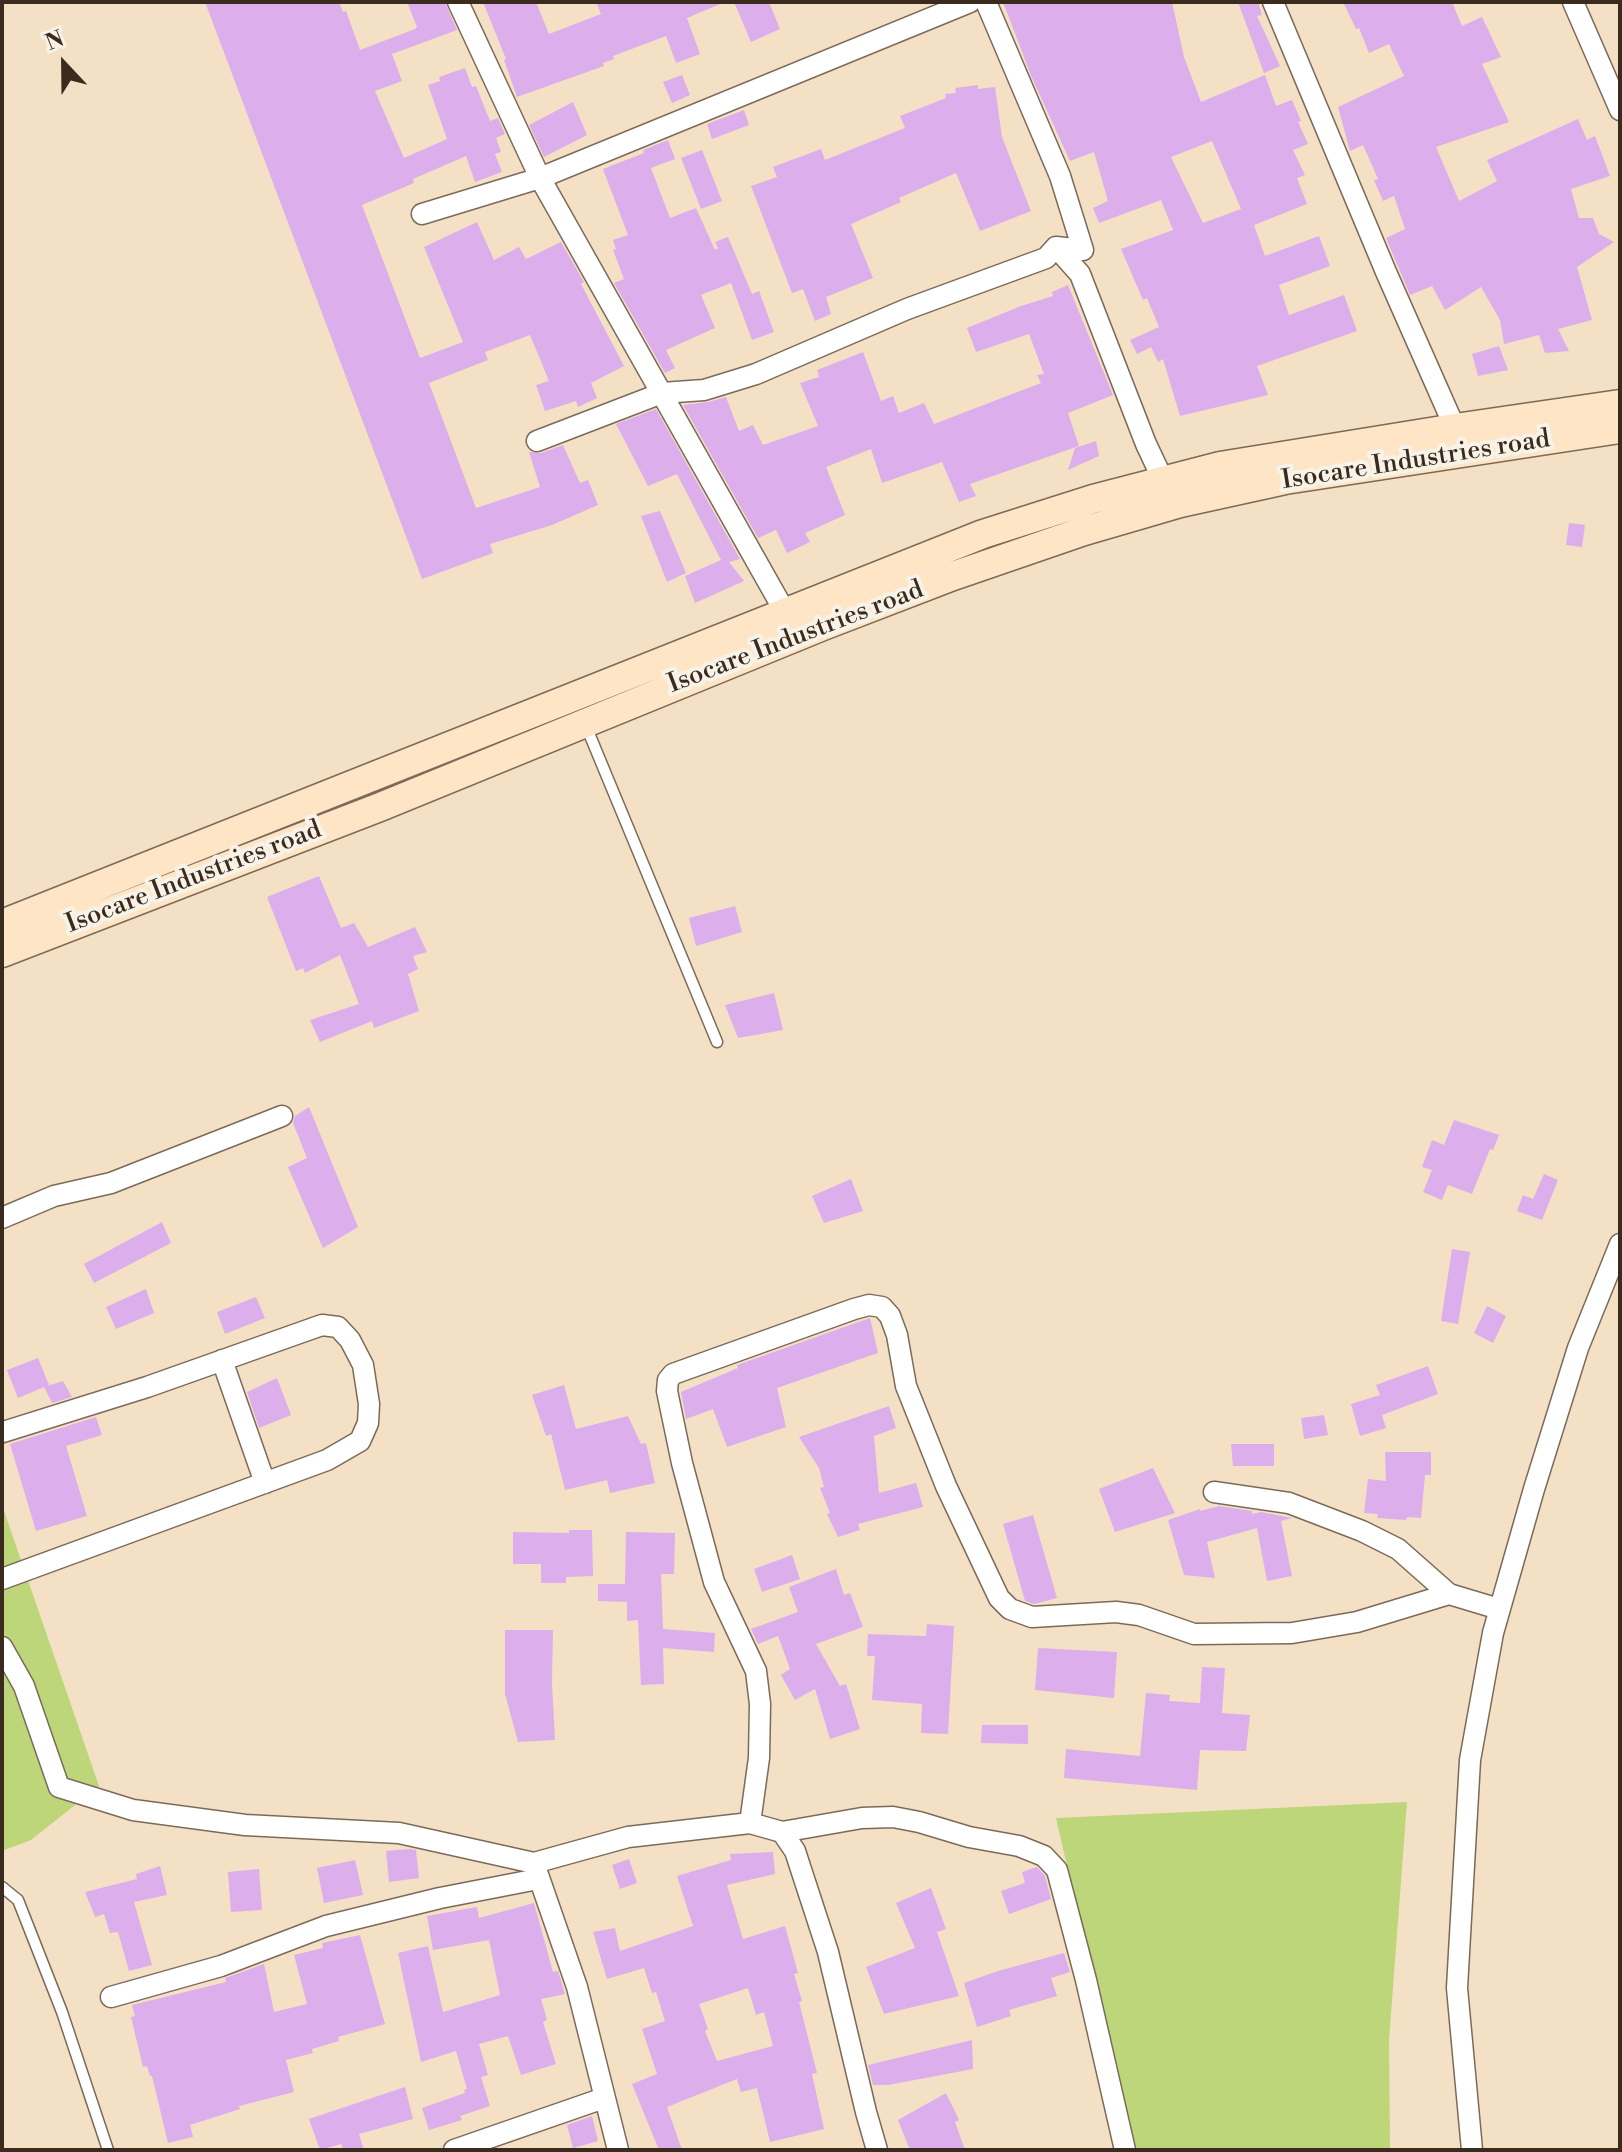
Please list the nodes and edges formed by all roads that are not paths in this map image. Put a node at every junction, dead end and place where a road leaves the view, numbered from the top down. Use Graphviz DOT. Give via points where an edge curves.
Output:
graph roads {
  1 [pos="458,2"];
  2 [pos="970,2"];
  3 [pos="986,2"];
  4 [pos="1273,2"];
  5 [pos="1573,2"];
  6 [pos="1620,110"];
  7 [pos="540,178"];
  8 [pos="422,214"];
  9 [pos="1056,247"];
  10 [pos="662,393"];
  11 [pos="1620,404"];
  12 [pos="1455,428"];
  13 [pos="1620,429"];
  14 [pos="537,441"];
  15 [pos="1163,480"];
  16 [pos="785,612"];
  17 [pos="574,697"];
  18 [pos="585,723"];
  19 [pos="3,943"];
  20 [pos="717,1042"];
  21 [pos="282,1116"];
  22 [pos="2,1218"];
  23 [pos="1620,1244"];
  24 [pos="222,1360"];
  25 [pos="3,1432"];
  26 [pos="265,1483"];
  27 [pos="1214,1492"];
  28 [pos="2,1579"];
  29 [pos="1449,1594"];
  30 [pos="1499,1609"];
  31 [pos="2,1647"];
  32 [pos="750,1823"];
  33 [pos="782,1832"];
  34 [pos="536,1871"];
  35 [pos="2,1887"];
  36 [pos="111,1997"];
  37 [pos="604,2098"];
  38 [pos="108,2150"];
  39 [pos="454,2150"];
  40 [pos="618,2150"];
  41 [pos="877,2150"];
  42 [pos="1125,2150"];
  43 [pos="1472,2150"];
  1 -- 7 [label="street"];
  2 -- 7 [label="street"];
  3 -- 9 [label="street" via="1060,176 1083,250"];
  4 -- 12 [label="street"];
  5 -- 6 [label="street"];
  7 -- 8 [label="street"];
  7 -- 10 [label="street"];
  9 -- 10 [label="street" via="1046,258 907,309 756,374 704,390"];
  9 -- 15 [label="street" via="1080,274"];
  10 -- 14 [label="street"];
  10 -- 16 [label="street"];
  11 -- 12 [label="street, Isocare Industries road"];
  12 -- 15 [label="street, Isocare Industries road" via="1280,455"];
  13 -- 18 [label="street, Isocare Industries road" via="1285,480 1166,507 953,576"];
  15 -- 16 [label="street, Isocare Industries road" via="983,534"];
  16 -- 17 [label="street, Isocare Industries road"];
  17 -- 18 [label="lane"];
  17 -- 19 [label="street, Isocare Industries road"];
  18 -- 19 [label="street, Isocare Industries road" via="380,807"];
  18 -- 20 [label="lane"];
  21 -- 22 [label="street" via="111,1183 54,1196"];
  23 -- 30 [label="street" via="1578,1348"];
  24 -- 25 [label="street"];
  24 -- 26 [label="street"];
  24 -- 26 [label="street" via="322,1325 338,1327 363,1365 369,1404 360,1441 327,1460"];
  26 -- 28 [label="street"];
  27 -- 29 [label="street" via="1289,1503 1362,1531 1398,1549"];
  29 -- 30 [label="street"];
  29 -- 32 [label="street" via="1357,1622 1292,1633 1194,1634 1139,1615 1032,1617 1010,1609 999,1598 946,1486 906,1386 890,1316 882,1307 854,1309 668,1380 682,1463 714,1582 756,1671 759,1758"];
  30 -- 43 [label="street" via="1470,1760 1457,1988"];
  31 -- 34 [label="street" via="24,1686 59,1787 133,1810 245,1825 399,1833"];
  32 -- 33 [label="street"];
  32 -- 34 [label="street" via="628,1837"];
  33 -- 41 [label="street" via="795,1851 828,1952"];
  33 -- 42 [label="street" via="893,1817 1044,1856 1057,1870"];
  34 -- 36 [label="street" via="326,1926 221,1966"];
  34 -- 37 [label="street" via="577,1987"];
  35 -- 38 [label="lane" via="18,1900"];
  37 -- 39 [label="street"];
  37 -- 40 [label="street"];
}
